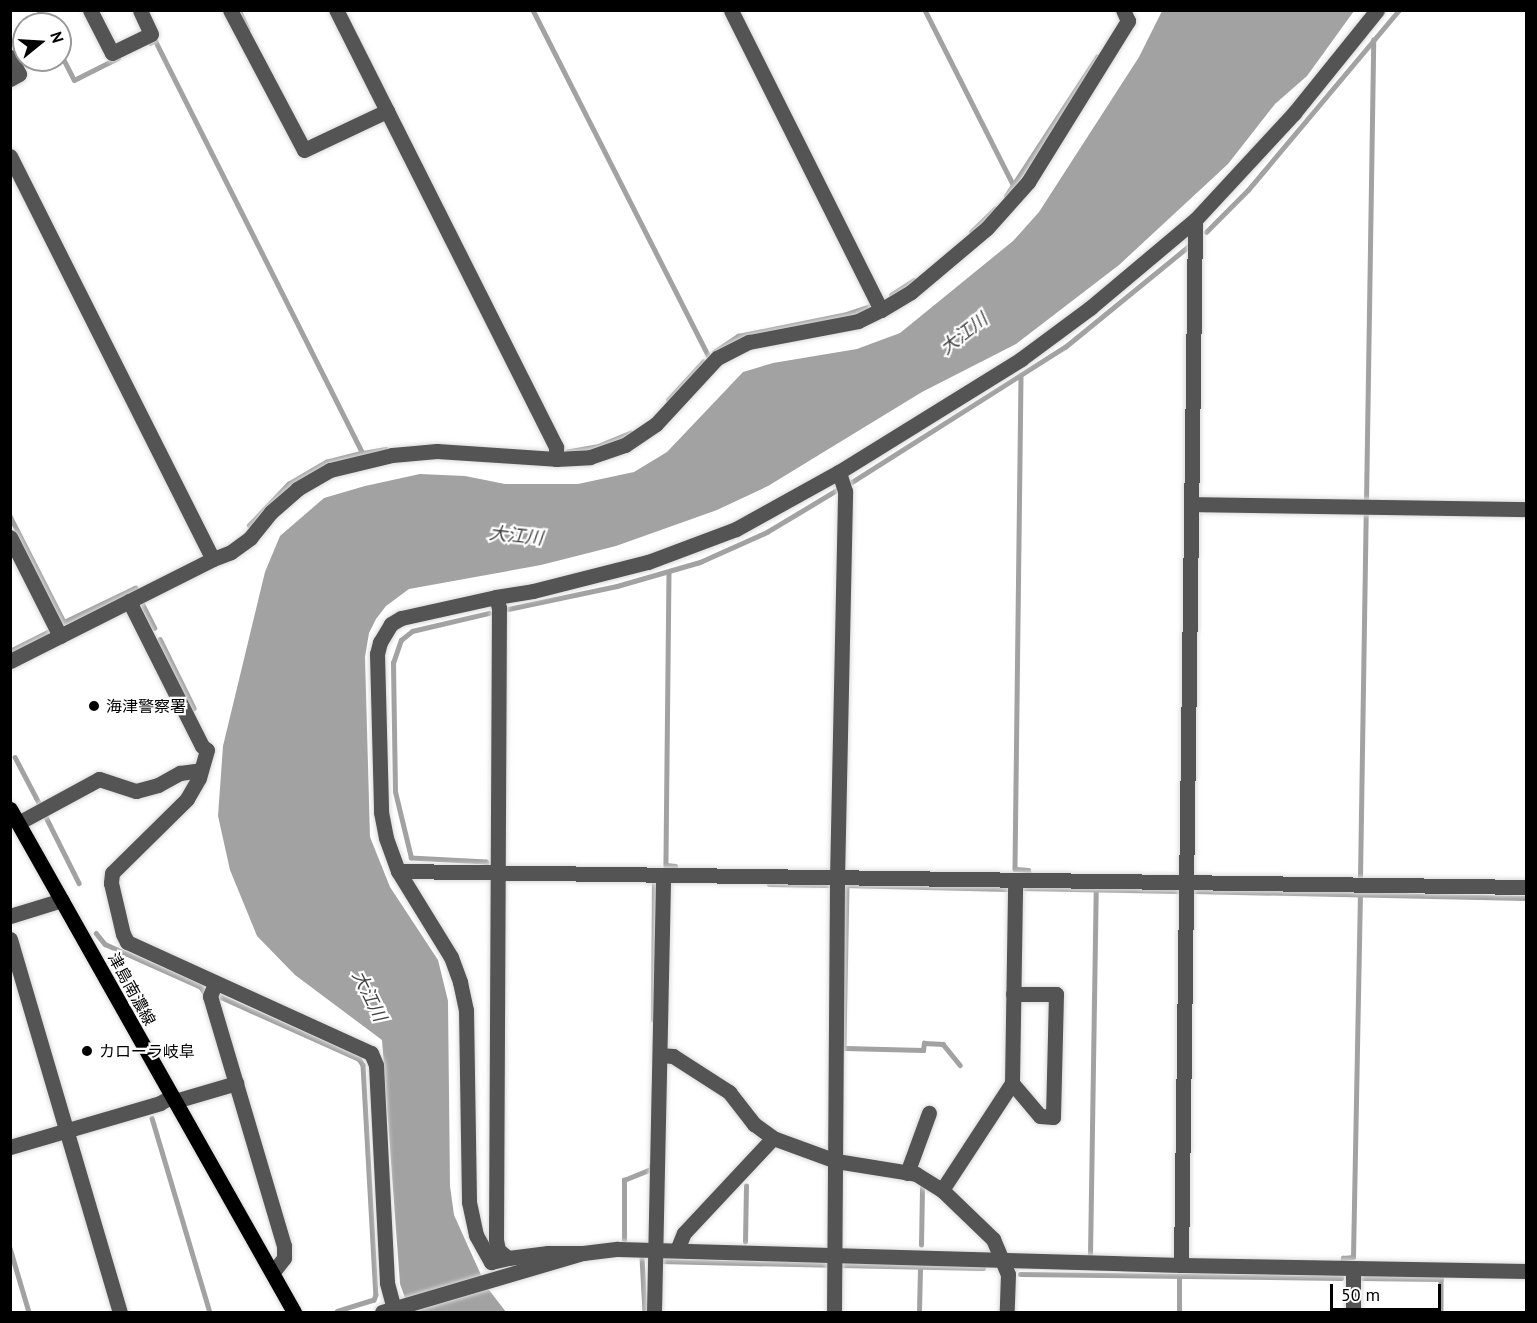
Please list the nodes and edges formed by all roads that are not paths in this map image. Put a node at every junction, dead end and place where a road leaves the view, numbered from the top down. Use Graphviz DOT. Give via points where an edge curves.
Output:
graph roads {
  1 [pos="90,10"];
  2 [pos="140,10"];
  3 [pos="230,10"];
  4 [pos="336,10"];
  5 [pos="731,10"];
  6 [pos="1377,10"];
  7 [pos="1129,14"];
  8 [pos="10,57"];
  9 [pos="10,78"];
  10 [pos="387,111"];
  11 [pos="10,156"];
  12 [pos="1194,220"];
  13 [pos="881,310"];
  14 [pos="556,459"];
  15 [pos="839,472"];
  16 [pos="1192,504"];
  17 [pos="1527,509"];
  18 [pos="10,537"];
  19 [pos="213,559"];
  20 [pos="496,597"];
  21 [pos="129,601"];
  22 [pos="60,636"];
  23 [pos="10,661"];
  24 [pos="201,771"];
  25 [pos="14,816"];
  26 [pos="398,871"];
  27 [pos="495,873"];
  28 [pos="663,876"];
  29 [pos="837,879"];
  30 [pos="1015,881"];
  31 [pos="1187,881"];
  32 [pos="1527,887"];
  33 [pos="62,900"];
  34 [pos="10,916"];
  35 [pos="10,939"];
  36 [pos="215,984"];
  37 [pos="1013,993"];
  38 [pos="660,1056"];
  39 [pos="236,1083"];
  40 [pos="1012,1083"];
  41 [pos="173,1099"];
  42 [pos="928,1113"];
  43 [pos="67,1131"];
  44 [pos="773,1138"];
  45 [pos="10,1148"];
  46 [pos="836,1161"];
  47 [pos="907,1173"];
  48 [pos="942,1190"];
  49 [pos="655,1250"];
  50 [pos="677,1250"];
  51 [pos="583,1253"];
  52 [pos="835,1254"];
  53 [pos="508,1258"];
  54 [pos="1002,1260"];
  55 [pos="1181,1265"];
  56 [pos="1353,1268"];
  57 [pos="1527,1271"];
  58 [pos="273,1272"];
  59 [pos="393,1310"];
  60 [pos="120,1312"];
  61 [pos="294,1312"];
  62 [pos="654,1312"];
  63 [pos="834,1312"];
  64 [pos="1008,1312"];
  65 [pos="1353,1312"];
  1 -- 2 [label="street" via="112,53 151,34"];
  3 -- 10 [label="street" via="304,150"];
  4 -- 10 [label="street"];
  5 -- 13 [label="street"];
  6 -- 12 [label="street" via="1294,113"];
  7 -- 13 [label="street" via="1028,182 987,228 911,292"];
  8 -- 9 [label="street" via="19,74"];
  10 -- 14 [label="street" via="556,447"];
  11 -- 19 [label="street"];
  12 -- 15 [label="street" via="1090,308 1021,359"];
  12 -- 16 [label="street"];
  13 -- 14 [label="street" via="858,321 749,342 717,358 656,424 624,445 590,457"];
  14 -- 19 [label="street" via="437,451 392,455 330,470 297,489 241,545"];
  15 -- 20 [label="street" via="764,516 694,547 579,580"];
  15 -- 29 [label="street" via="845,491"];
  16 -- 17 [label="street"];
  16 -- 31 [label="street"];
  18 -- 22 [label="street"];
  19 -- 21 [label="street"];
  20 -- 26 [label="street" via="400,618 391,624 380,642 377,654 381,812"];
  20 -- 27 [label="street" via="499,608"];
  21 -- 22 [label="street"];
  21 -- 24 [label="street" via="207,750"];
  22 -- 23 [label="street"];
  24 -- 25 [label="street" via="180,773 136,791 99,779"];
  24 -- 36 [label="street" via="187,800 112,873 111,883 127,942"];
  25 -- 33 [label="main road, 津島南濃線"];
  26 -- 27 [label="street"];
  26 -- 53 [label="street" via="451,957 460,982 466,1010 469,1202 476,1235 491,1262"];
  27 -- 28 [label="street"];
  27 -- 53 [label="street" via="496,1240 498,1250"];
  28 -- 29 [label="street"];
  28 -- 38 [label="street"];
  29 -- 30 [label="street"];
  29 -- 46 [label="street"];
  30 -- 31 [label="street"];
  30 -- 37 [label="street"];
  31 -- 32 [label="street"];
  31 -- 55 [label="street"];
  33 -- 34 [label="street"];
  33 -- 41 [label="main road, 津島南濃線"];
  35 -- 43 [label="street"];
  36 -- 39 [label="street" via="210,996"];
  36 -- 59 [label="street" via="370,1053 376,1065 387,1283"];
  37 -- 40 [label="street"];
  37 -- 40 [label="street" via="1056,994 1053,1117 1040,1116"];
  38 -- 44 [label="street" via="673,1056 729,1092 753,1124"];
  38 -- 49 [label="street"];
  39 -- 41 [label="street"];
  39 -- 58 [label="street" via="284,1246 284,1258"];
  40 -- 48 [label="street"];
  41 -- 43 [label="street"];
  41 -- 58 [label="main road, 津島南濃線"];
  42 -- 47 [label="street"];
  43 -- 45 [label="street"];
  43 -- 60 [label="street"];
  44 -- 46 [label="street"];
  44 -- 50 [label="street" via="684,1233"];
  46 -- 47 [label="street"];
  46 -- 52 [label="street"];
  47 -- 48 [label="street" via="916,1174"];
  48 -- 54 [label="street" via="993,1239"];
  49 -- 50 [label="street"];
  49 -- 51 [label="street"];
  49 -- 62 [label="street"];
  50 -- 52 [label="street"];
  51 -- 53 [label="street" via="548,1252"];
  51 -- 59 [label="street"];
  52 -- 54 [label="street"];
  52 -- 63 [label="street"];
  54 -- 55 [label="street"];
  54 -- 64 [label="street" via="1008,1274"];
  55 -- 56 [label="street"];
  56 -- 57 [label="street"];
  56 -- 65 [label="street"];
  58 -- 61 [label="main road, 津島南濃線"];
}
